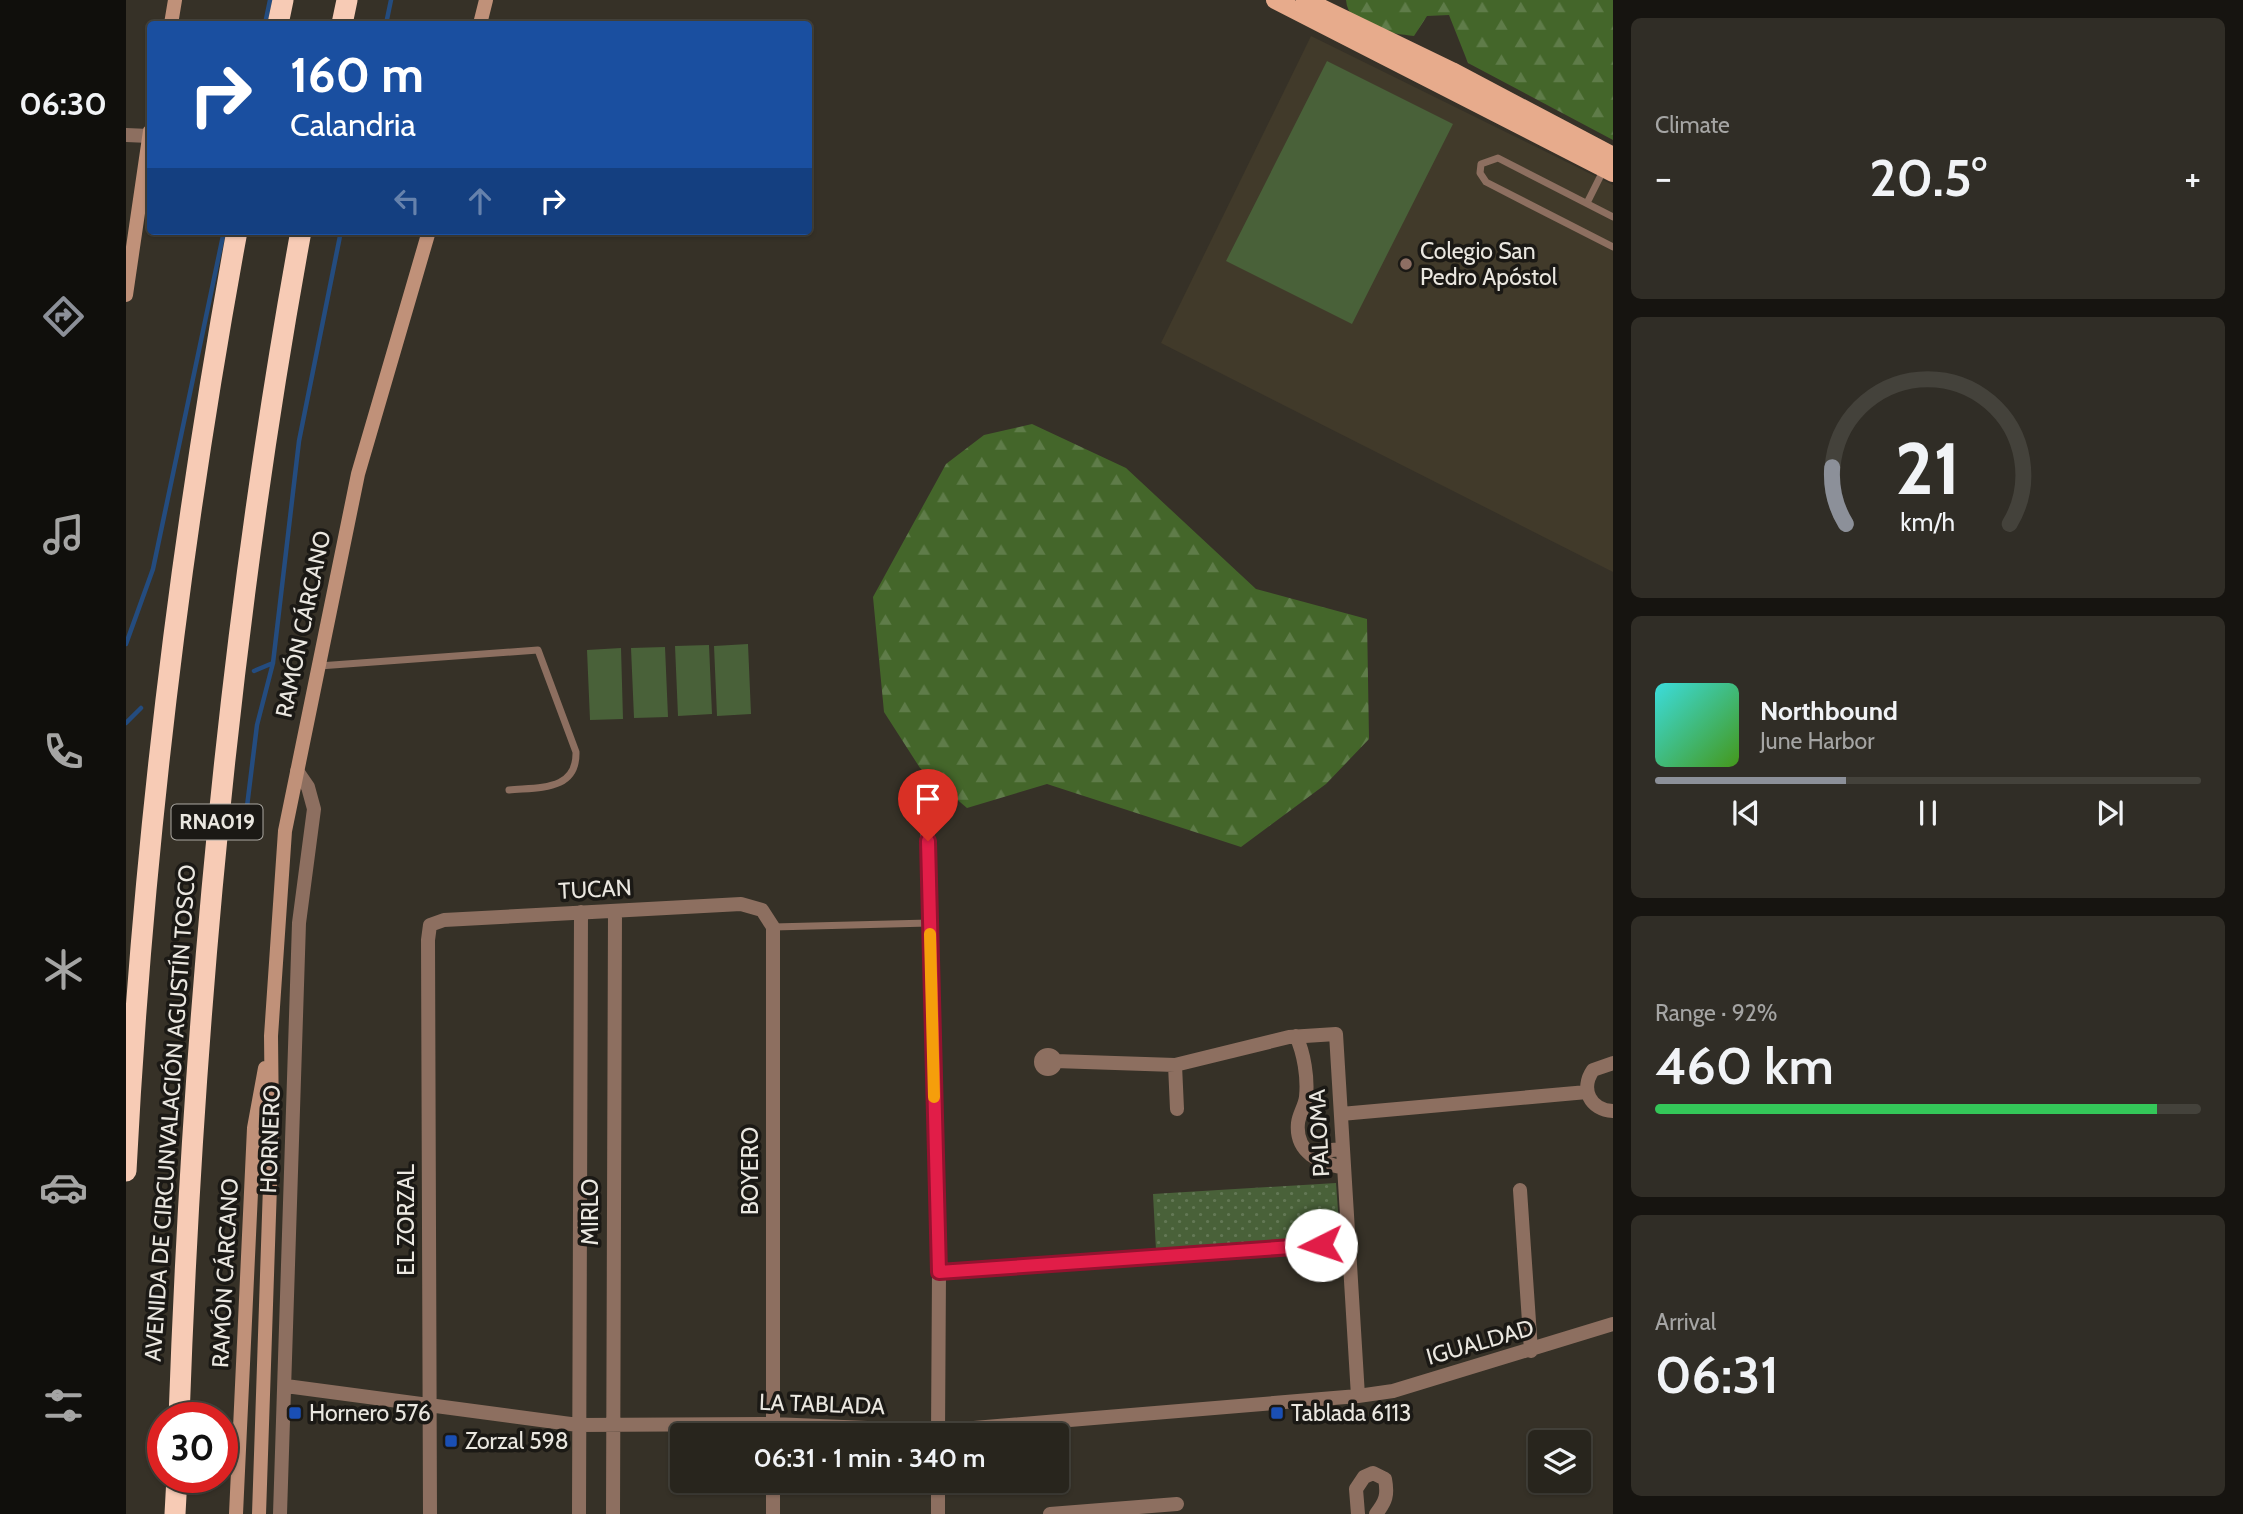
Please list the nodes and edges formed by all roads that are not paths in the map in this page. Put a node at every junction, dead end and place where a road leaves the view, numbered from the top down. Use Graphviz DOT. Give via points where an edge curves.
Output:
graph roads {
  1 [pos="175,0"];
  2 [pos="283,0"];
  3 [pos="347,0"];
  4 [pos="485,0"];
  5 [pos="1275,0"];
  6 [pos="1305,0"];
  7 [pos="172,21"];
  8 [pos="279,21"];
  9 [pos="343,21"];
  10 [pos="481,21"];
  11 [pos="147,134"];
  12 [pos="126,135"];
  13 [pos="147,150"];
  14 [pos="1610,166"];
  15 [pos="1587,203"];
  16 [pos="1613,217"];
  17 [pos="236,235"];
  18 [pos="300,235"];
  19 [pos="428,235"];
  20 [pos="1613,247"];
  21 [pos="129,249"];
  22 [pos="126,295"];
  23 [pos="318,666"];
  24 [pos="297,771"];
  25 [pos="509,789"];
  26 [pos="927,814"];
  27 [pos="615,911"];
  28 [pos="581,912"];
  29 [pos="930,923"];
  30 [pos="430,925"];
  31 [pos="773,927"];
  32 [pos="271,1036"];
  33 [pos="1296,1036"];
  34 [pos="1055,1061"];
  35 [pos="1613,1063"];
  36 [pos="1175,1065"];
  37 [pos="1587,1092"];
  38 [pos="1177,1109"];
  39 [pos="1613,1111"];
  40 [pos="1341,1114"];
  41 [pos="1343,1149"];
  42 [pos="1312,1156"];
  43 [pos="1344,1168"];
  44 [pos="126,1171"];
  45 [pos="1520,1190"];
  46 [pos="1349,1243"];
  47 [pos="939,1272"];
  48 [pos="1613,1324"];
  49 [pos="1531,1351"];
  50 [pos="286,1386"];
  51 [pos="1358,1396"];
  52 [pos="180,1402"];
  53 [pos="429,1405"];
  54 [pos="773,1423"];
  55 [pos="938,1423"];
  56 [pos="1052,1423"];
  57 [pos="578,1425"];
  58 [pos="612,1426"];
  59 [pos="670,1427"];
  60 [pos="176,1493"];
  61 [pos="773,1493"];
  62 [pos="938,1493"];
  63 [pos="1177,1504"];
  64 [pos="175,1514"];
  65 [pos="236,1514"];
  66 [pos="259,1514"];
  67 [pos="280,1514"];
  68 [pos="430,1514"];
  69 [pos="579,1514"];
  70 [pos="613,1514"];
  71 [pos="773,1514"];
  72 [pos="938,1514"];
  73 [pos="1050,1514"];
  74 [pos="1358,1514"];
  75 [pos="1376,1514"];
  1 -- 7 [label="main road"];
  2 -- 8 [label="highway"];
  3 -- 9 [label="highway"];
  4 -- 10 [label="main road"];
  5 -- 14 [label="main road"];
  6 -- 14 [label="main road" via="1452,71"];
  11 -- 12 [label="street"];
  13 -- 21 [label="main road"];
  14 -- 15 [label="lane"];
  15 -- 16 [label="lane"];
  15 -- 20 [label="lane" via="1498,158 1481,164 1486,182"];
  17 -- 44 [label="highway, AVENIDA DE CIRCUNVALACIÓN AGUSTÍN TOSCO / RNA019" via="193,496 151,847"];
  18 -- 52 [label="highway, AVENIDA DE CIRCUNVALACIÓN AGUSTÍN TOSCO / RNA019" via="255,509 213,853 191,1130"];
  19 -- 23 [label="main road, RAMÓN CÁRCANO" via="361,460"];
  21 -- 22 [label="main road"];
  23 -- 24 [label="main road, RAMÓN CÁRCANO"];
  23 -- 25 [label="lane" via="538,650 576,752 576,768 568,779 548,786"];
  24 -- 32 [label="main road, RAMÓN CÁRCANO" via="285,831"];
  24 -- 50 [label="street, HORNERO" via="314,808 299,923"];
  26 -- 29 [label="street"];
  27 -- 28 [label="street, TUCAN"];
  27 -- 31 [label="street, TUCAN" via="741,904 762,910"];
  27 -- 58 [label="street, MIRLO"];
  28 -- 30 [label="street, TUCAN" via="444,920"];
  28 -- 57 [label="street, MIRLO"];
  29 -- 31 [label="lane"];
  29 -- 47 [label="street"];
  30 -- 53 [label="street, EL ZORZAL"];
  31 -- 54 [label="street, BOYERO"];
  32 -- 65 [label="main road, RAMÓN CÁRCANO" via="254,1128"];
  32 -- 66 [label="main road, RAMÓN CÁRCANO"];
  33 -- 36 [label="street"];
  33 -- 40 [label="street, PALOMA" via="1336,1034"];
  33 -- 42 [label="street" via="1303,1051 1306,1097 1299,1138"];
  34 -- 36 [label="street"];
  35 -- 37 [label="street" via="1593,1070"];
  36 -- 38 [label="street"];
  37 -- 39 [label="street" via="1596,1106"];
  37 -- 40 [label="street"];
  40 -- 41 [label="street, PALOMA"];
  41 -- 42 [label="street"];
  41 -- 43 [label="street, PALOMA"];
  42 -- 43 [label="street" via="1318,1163"];
  43 -- 46 [label="street, PALOMA"];
  45 -- 49 [label="street"];
  46 -- 47 [label="street"];
  46 -- 51 [label="street, PALOMA"];
  47 -- 55 [label="street"];
  48 -- 49 [label="street, IGUALDAD"];
  49 -- 51 [label="street, IGUALDAD" via="1393,1391"];
  50 -- 53 [label="street, LA TABLADA"];
  50 -- 67 [label="street, HORNERO"];
  51 -- 56 [label="street, LA TABLADA"];
  53 -- 57 [label="street, LA TABLADA"];
  53 -- 68 [label="street, EL ZORZAL"];
  57 -- 58 [label="street, LA TABLADA"];
  57 -- 69 [label="street, MIRLO"];
  58 -- 59 [label="street, LA TABLADA"];
  58 -- 70 [label="street, MIRLO"];
  60 -- 64 [label="highway"];
  61 -- 71 [label="street"];
  62 -- 72 [label="street"];
  63 -- 73 [label="street"];
  74 -- 75 [label="street" via="1356,1489 1373,1473 1385,1479 1388,1493"];
}
